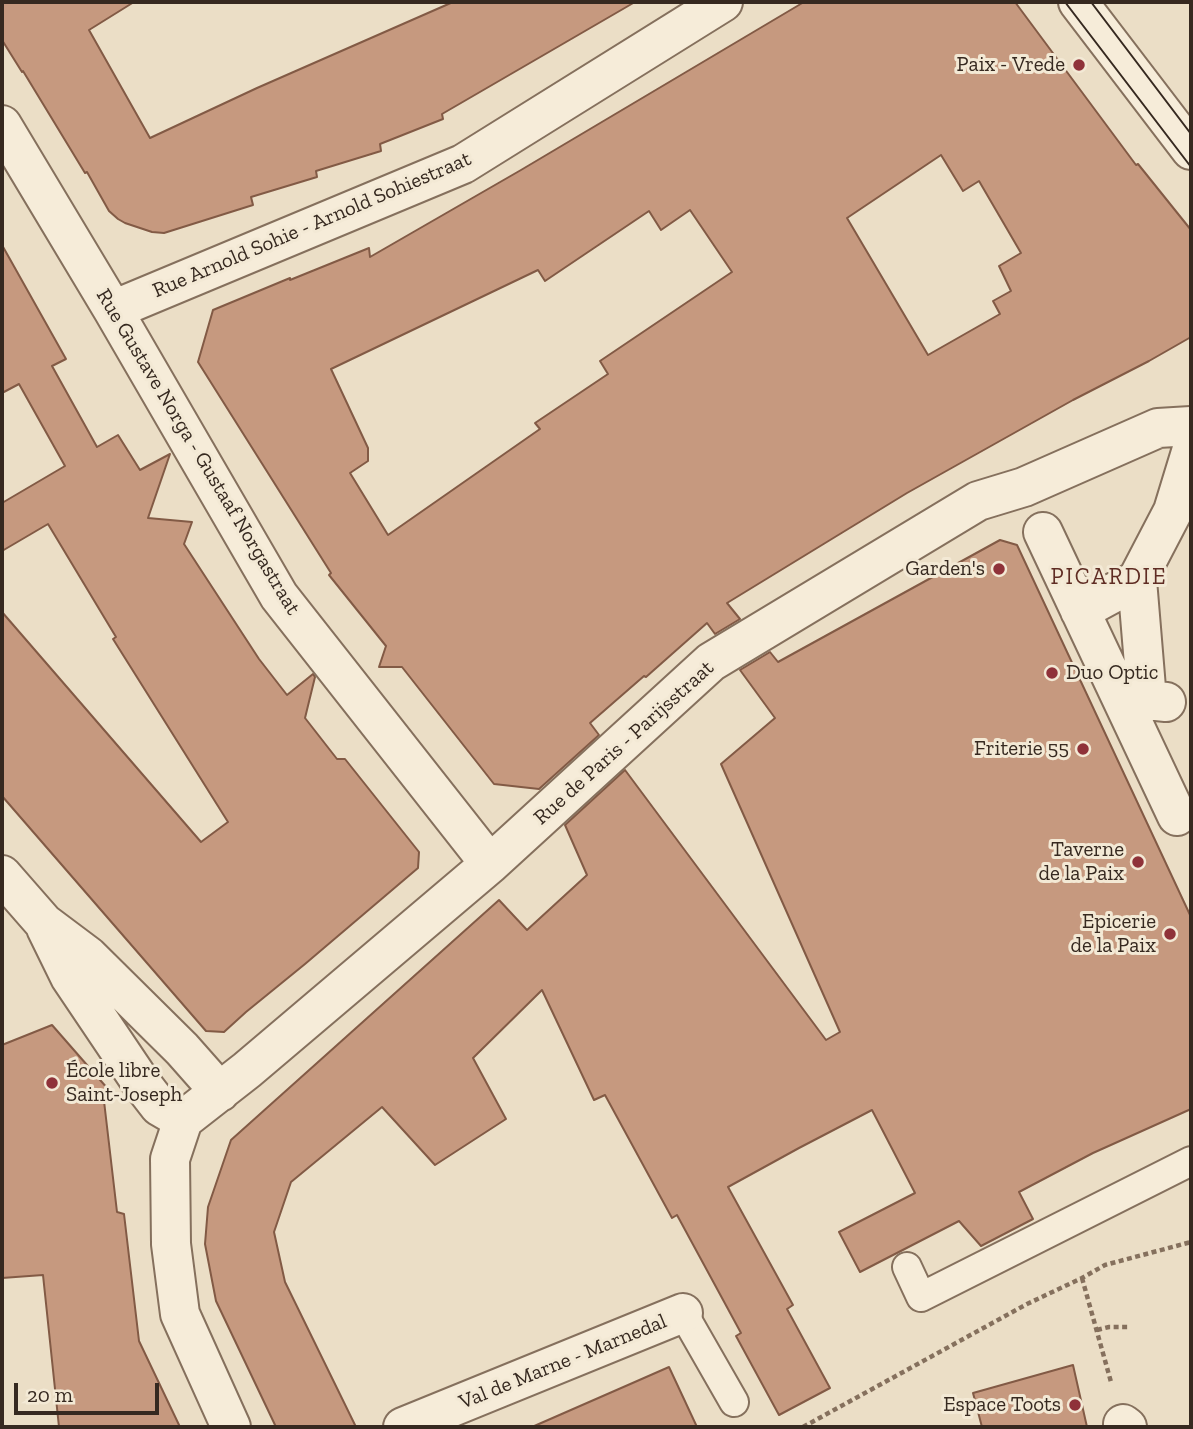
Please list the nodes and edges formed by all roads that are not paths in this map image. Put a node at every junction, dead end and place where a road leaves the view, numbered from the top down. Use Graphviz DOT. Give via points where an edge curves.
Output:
graph roads {
  1 [pos="723,2"];
  2 [pos="1078,2"];
  3 [pos="2,125"];
  4 [pos="1191,150"];
  5 [pos="113,310"];
  6 [pos="1191,426"];
  7 [pos="1191,452"];
  8 [pos="1185,495"];
  9 [pos="1043,532"];
  10 [pos="1137,580"];
  11 [pos="1080,611"];
  12 [pos="1166,702"];
  13 [pos="1177,816"];
  14 [pos="490,864"];
  15 [pos="2,875"];
  16 [pos="44,923"];
  17 [pos="220,1091"];
  18 [pos="183,1120"];
  19 [pos="1191,1161"];
  20 [pos="907,1267"];
  21 [pos="683,1313"];
  22 [pos="734,1402"];
  23 [pos="231,1427"];
  24 [pos="403,1427"];
  1 -- 5 [label="street, Rue Arnold Sohie - Arnold Sohiestraat" via="463,164"];
  2 -- 4 [label="street"];
  3 -- 5 [label="street, Rue Gustave Norga - Gustaaf Norgastraat"];
  5 -- 14 [label="street, Rue Gustave Norga - Gustaaf Norgastraat" via="279,596"];
  6 -- 14 [label="street, Rue de Paris - Parijsstraat" via="1158,428 1087,470 978,501 711,662"];
  7 -- 8 [label="street"];
  8 -- 10 [label="street"];
  9 -- 11 [label="street"];
  10 -- 11 [label="street"];
  10 -- 12 [label="street" via="1147,699"];
  11 -- 13 [label="street"];
  14 -- 17 [label="street, Rue de Paris - Parijsstraat"];
  15 -- 16 [label="street"];
  16 -- 17 [label="street" via="88,956"];
  16 -- 18 [label="street" via="70,977 142,1084 159,1107"];
  17 -- 18 [label="street, Rue de Paris - Parijsstraat"];
  18 -- 23 [label="street" via="170,1159 171,1244 180,1314"];
  19 -- 20 [label="lane" via="921,1297"];
  21 -- 22 [label="lane"];
  21 -- 24 [label="street, Val de Marne - Marnedal"];
}
